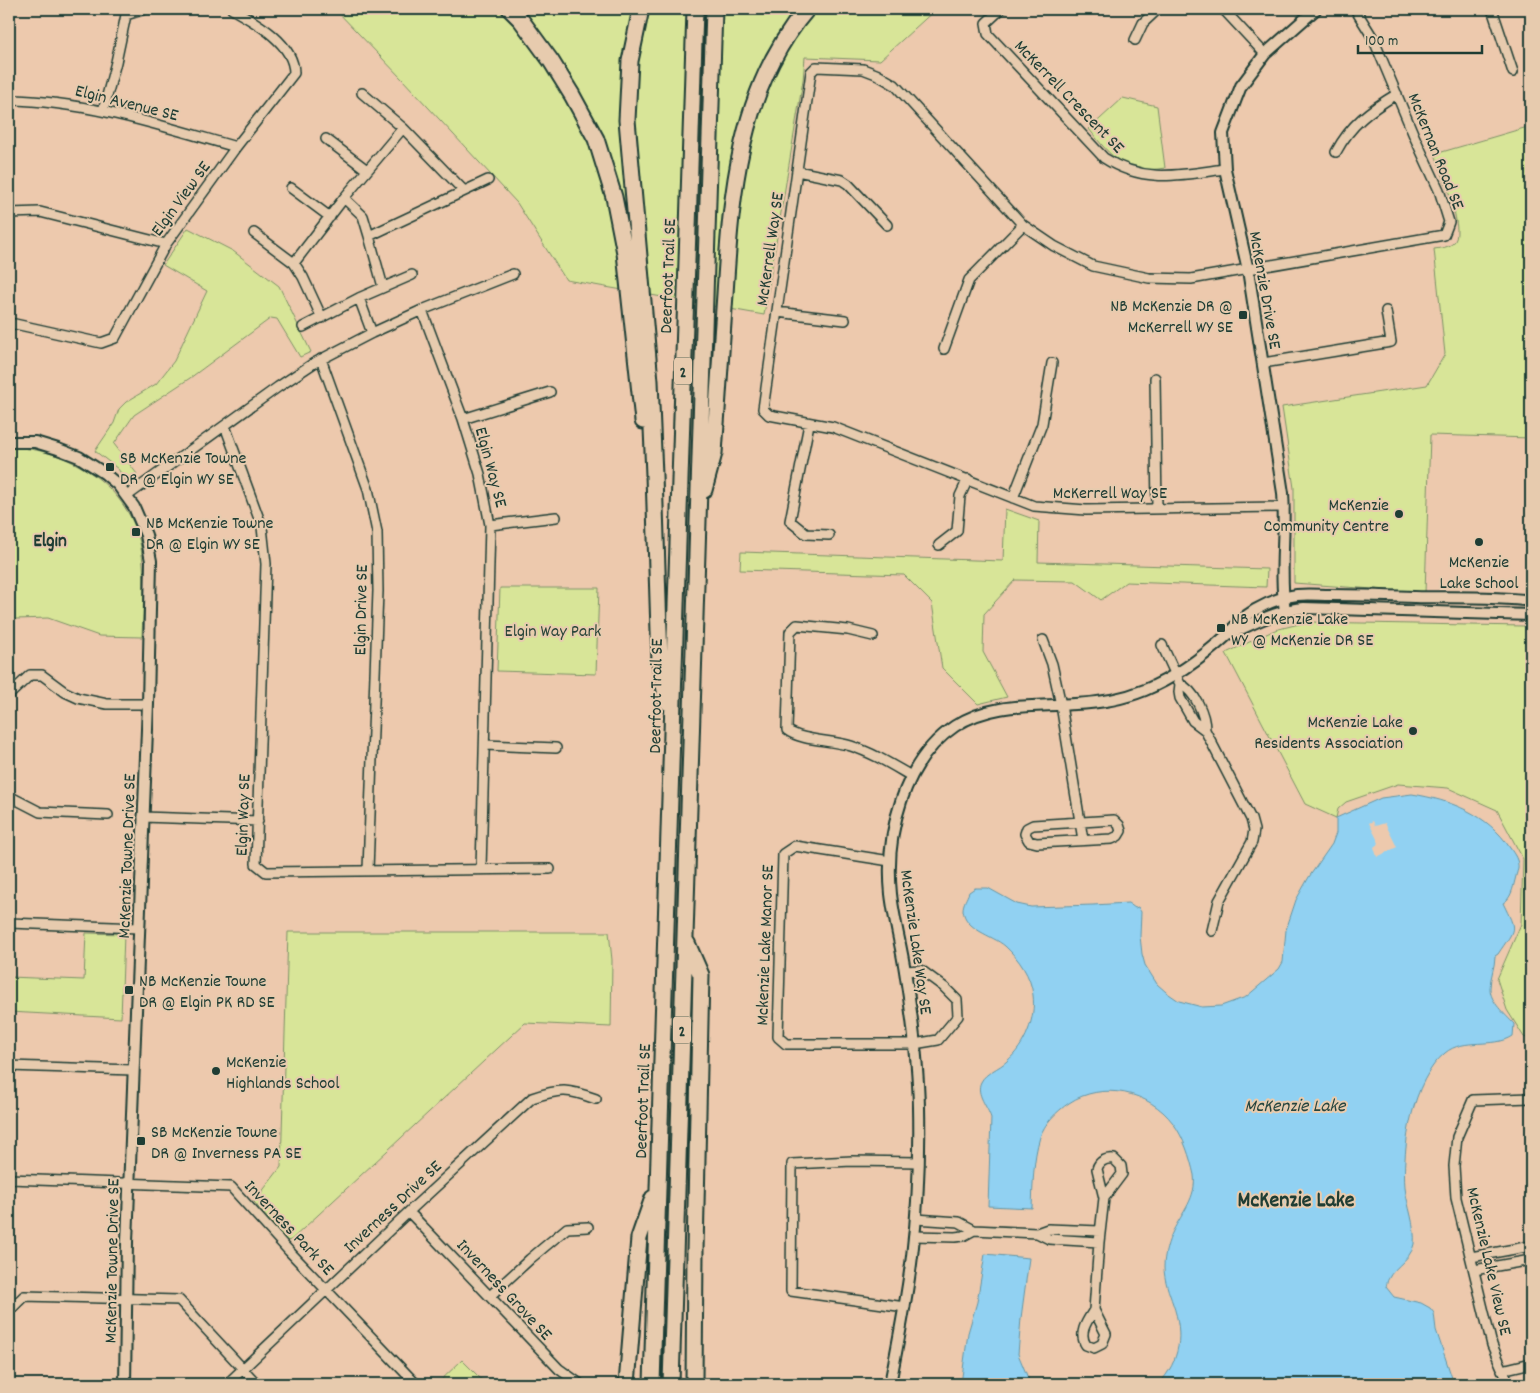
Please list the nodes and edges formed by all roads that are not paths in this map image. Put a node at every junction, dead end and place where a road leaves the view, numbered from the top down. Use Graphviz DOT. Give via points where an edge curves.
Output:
graph roads {
  1 [pos="144,9"];
  2 [pos="232,9"];
  3 [pos="510,9"];
  4 [pos="641,9"];
  5 [pos="695,9"];
  6 [pos="714,9"];
  7 [pos="807,9"];
  8 [pos="1001,9"];
  9 [pos="1158,9"];
  10 [pos="1224,9"];
  11 [pos="1316,9"];
  12 [pos="1354,9"];
  13 [pos="1492,9"];
  14 [pos="1135,40"];
  15 [pos="1264,54"];
  16 [pos="1513,72"];
  17 [pos="362,93"];
  18 [pos="1397,94"];
  19 [pos="9,100"];
  20 [pos="103,111"];
  21 [pos="403,128"];
  22 [pos="326,139"];
  23 [pos="236,147"];
  24 [pos="1336,152"];
  25 [pos="1225,169"];
  26 [pos="367,170"];
  27 [pos="796,171"];
  28 [pos="488,180"];
  29 [pos="291,188"];
  30 [pos="464,191"];
  31 [pos="344,198"];
  32 [pos="9,213"];
  33 [pos="330,216"];
  34 [pos="887,225"];
  35 [pos="1023,225"];
  36 [pos="254,232"];
  37 [pos="370,236"];
  38 [pos="166,244"];
  39 [pos="294,263"];
  40 [pos="1248,270"];
  41 [pos="513,274"];
  42 [pos="412,275"];
  43 [pos="383,287"];
  44 [pos="359,298"];
  45 [pos="422,310"];
  46 [pos="777,312"];
  47 [pos="1386,312"];
  48 [pos="322,318"];
  49 [pos="846,320"];
  50 [pos="9,325"];
  51 [pos="303,327"];
  52 [pos="372,333"];
  53 [pos="944,349"];
  54 [pos="321,359"];
  55 [pos="1052,363"];
  56 [pos="1263,363"];
  57 [pos="1155,378"];
  58 [pos="550,392"];
  59 [pos="463,419"];
  60 [pos="809,424"];
  61 [pos="225,426"];
  62 [pos="9,442"];
  63 [pos="654,475"];
  64 [pos="968,479"];
  65 [pos="126,496"];
  66 [pos="1013,498"];
  67 [pos="699,507"];
  68 [pos="1284,507"];
  69 [pos="1157,508"];
  70 [pos="556,517"];
  71 [pos="490,525"];
  72 [pos="829,535"];
  73 [pos="938,545"];
  74 [pos="1418,597"];
  75 [pos="1283,598"];
  76 [pos="1531,601"];
  77 [pos="1285,611"];
  78 [pos="1416,611"];
  79 [pos="1531,615"];
  80 [pos="1226,635"];
  81 [pos="873,636"];
  82 [pos="1043,640"];
  83 [pos="1162,645"];
  84 [pos="1174,674"];
  85 [pos="9,695"];
  86 [pos="148,704"];
  87 [pos="1061,705"];
  88 [pos="673,732"];
  89 [pos="485,745"];
  90 [pos="556,748"];
  91 [pos="911,776"];
  92 [pos="9,796"];
  93 [pos="108,815"];
  94 [pos="144,817"];
  95 [pos="258,821"];
  96 [pos="1080,822"];
  97 [pos="1082,840"];
  98 [pos="890,861"];
  99 [pos="481,869"];
  100 [pos="550,869"];
  101 [pos="368,870"];
  102 [pos="9,924"];
  103 [pos="139,928"];
  104 [pos="1212,931"];
  105 [pos="685,938"];
  106 [pos="905,971"];
  107 [pos="914,1044"];
  108 [pos="9,1066"];
  109 [pos="133,1070"];
  110 [pos="1531,1098"];
  111 [pos="596,1099"];
  112 [pos="918,1162"];
  113 [pos="9,1179"];
  114 [pos="658,1182"];
  115 [pos="130,1183"];
  116 [pos="1104,1198"];
  117 [pos="409,1212"];
  118 [pos="916,1219"];
  119 [pos="588,1227"];
  120 [pos="974,1230"];
  121 [pos="1100,1231"];
  122 [pos="1037,1233"];
  123 [pos="914,1236"];
  124 [pos="1099,1242"];
  125 [pos="1531,1246"];
  126 [pos="1471,1258"];
  127 [pos="1531,1260"];
  128 [pos="1474,1270"];
  129 [pos="326,1290"];
  130 [pos="490,1296"];
  131 [pos="126,1298"];
  132 [pos="905,1307"];
  133 [pos="1094,1310"];
  134 [pos="9,1311"];
  135 [pos="1531,1363"];
  136 [pos="242,1369"];
  137 [pos="1502,1370"];
  138 [pos="124,1384"];
  139 [pos="227,1384"];
  140 [pos="256,1384"];
  141 [pos="416,1384"];
  142 [pos="580,1384"];
  143 [pos="627,1384"];
  144 [pos="652,1384"];
  145 [pos="671,1384"];
  146 [pos="694,1384"];
  147 [pos="890,1384"];
  148 [pos="1509,1384"];
  1 -- 20 [label="street" via="126,15"];
  2 -- 23 [label="street, Elgin View SE" via="264,28 294,62 294,73"];
  3 -- 63 [label="highway" via="551,61 572,95 596,139 614,197 625,254 647,461"];
  4 -- 63 [label="highway" via="630,62 628,120 650,381"];
  5 -- 88 [label="highway, Deerfoot Trail SE / 2"];
  6 -- 67 [label="highway, 2"];
  7 -- 67 [label="highway" via="775,55 754,104 740,153 730,212 714,459"];
  8 -- 25 [label="street, McKerrell Crescent SE" via="986,23 988,34 1104,158 1119,168 1146,176"];
  9 -- 14 [label="street" via="1143,23"];
  10 -- 15 [label="street"];
  11 -- 15 [label="street, McKenzie Drive SE"];
  12 -- 18 [label="street, McKernan Road SE" via="1373,38"];
  13 -- 16 [label="street"];
  15 -- 25 [label="street, McKenzie Drive SE" via="1241,86 1224,133"];
  17 -- 21 [label="street"];
  18 -- 24 [label="street" via="1360,119 1344,136"];
  18 -- 40 [label="street, McKernan Road SE" via="1439,190 1448,222 1444,236"];
  19 -- 20 [label="street, Elgin Avenue SE" via="50,102"];
  20 -- 23 [label="street, Elgin Avenue SE"];
  21 -- 26 [label="street"];
  21 -- 30 [label="street"];
  22 -- 26 [label="street"];
  23 -- 38 [label="street, Elgin View SE"];
  25 -- 40 [label="street, McKenzie Drive SE"];
  26 -- 31 [label="street"];
  27 -- 34 [label="street" via="842,180"];
  27 -- 35 [label="street, McKerrell Way SE" via="811,72 816,67 863,69 895,85"];
  27 -- 46 [label="street, McKerrell Way SE"];
  28 -- 30 [label="street"];
  29 -- 33 [label="street"];
  30 -- 37 [label="street"];
  31 -- 33 [label="street"];
  31 -- 37 [label="street" via="364,216"];
  32 -- 38 [label="street" via="40,212"];
  33 -- 39 [label="street"];
  35 -- 40 [label="street, McKerrell Way SE" via="1093,266 1148,278 1191,279"];
  35 -- 53 [label="street" via="969,280"];
  36 -- 39 [label="street"];
  37 -- 43 [label="street"];
  38 -- 50 [label="street, Elgin View SE" via="115,338 110,341 101,343"];
  39 -- 48 [label="street"];
  40 -- 56 [label="street, McKenzie Drive SE"];
  41 -- 45 [label="street"];
  42 -- 43 [label="street"];
  43 -- 44 [label="street"];
  44 -- 48 [label="street"];
  44 -- 52 [label="street"];
  45 -- 52 [label="street"];
  45 -- 59 [label="street, Elgin Way SE"];
  46 -- 49 [label="street"];
  46 -- 60 [label="street, McKerrell Way SE" via="762,408 769,415"];
  47 -- 56 [label="street" via="1391,342"];
  48 -- 51 [label="street"];
  52 -- 54 [label="street"];
  54 -- 61 [label="street"];
  54 -- 101 [label="street, Elgin Drive SE" via="368,489 377,532 378,591"];
  55 -- 66 [label="street" via="1041,428"];
  56 -- 68 [label="street, McKenzie Drive SE"];
  57 -- 69 [label="street"];
  58 -- 59 [label="street"];
  59 -- 71 [label="street, Elgin Way SE" via="480,474"];
  60 -- 64 [label="street, McKerrell Way SE" via="833,427"];
  60 -- 72 [label="street" via="790,521 806,534"];
  61 -- 65 [label="street"];
  61 -- 95 [label="street, Elgin Way SE" via="262,526 266,564"];
  62 -- 65 [label="street, McKenzie Towne Drive SE" via="36,442 79,456 104,473"];
  63 -- 88 [label="highway" via="660,663"];
  64 -- 66 [label="street, McKerrell Way SE"];
  64 -- 73 [label="street" via="960,496 957,531"];
  65 -- 86 [label="street, McKenzie Towne Drive SE" via="146,535 151,561"];
  66 -- 69 [label="street, McKerrell Way SE" via="1051,508"];
  67 -- 105 [label="highway, 2"];
  68 -- 69 [label="street, McKerrell Way SE"];
  68 -- 75 [label="street, McKenzie Drive SE"];
  70 -- 71 [label="street"];
  71 -- 89 [label="street, Elgin Way SE"];
  74 -- 75 [label="street, McKenzie Lake Way SE" via="1299,595"];
  74 -- 76 [label="street, McKenzie Lake Way SE"];
  74 -- 78 [label="street"];
  75 -- 77 [label="street, McKenzie Drive SE"];
  75 -- 80 [label="street, McKenzie Lake Way SE" via="1251,612"];
  77 -- 78 [label="street, McKenzie Lake Way SE" via="1304,608"];
  77 -- 80 [label="street, McKenzie Lake Way SE"];
  78 -- 79 [label="street, McKenzie Lake Way SE"];
  80 -- 84 [label="street, McKenzie Lake Way SE"];
  81 -- 91 [label="street" via="848,630 797,626 790,632 787,730 795,736 862,750"];
  82 -- 87 [label="street"];
  83 -- 84 [label="street"];
  84 -- 87 [label="street, McKenzie Lake Way SE" via="1119,698"];
  84 -- 104 [label="street" via="1190,718 1204,730 1255,834 1220,901"];
  85 -- 86 [label="street" via="30,674 42,675 78,698 107,704"];
  86 -- 94 [label="street, McKenzie Towne Drive SE"];
  87 -- 91 [label="street, McKenzie Lake Way SE" via="1004,708 971,718 936,742"];
  87 -- 96 [label="street"];
  88 -- 114 [label="highway, Deerfoot Trail SE / 2"];
  89 -- 90 [label="street"];
  89 -- 99 [label="street, Elgin Way SE"];
  91 -- 98 [label="street, McKenzie Lake Way SE" via="897,816"];
  92 -- 93 [label="street" via="40,812"];
  94 -- 95 [label="street"];
  94 -- 103 [label="street, McKenzie Towne Drive SE"];
  95 -- 101 [label="street, Elgin Way SE" via="256,864 266,872"];
  96 -- 97 [label="street"];
  96 -- 97 [label="street" via="1114,820 1121,829 1120,835 1114,838"];
  96 -- 97 [label="street" via="1032,825 1026,834 1034,843"];
  98 -- 106 [label="street, McKenzie Lake Way SE" via="891,898"];
  98 -- 107 [label="street, Mckenzie Lake Manor SE" via="795,846 784,854 778,1037 786,1044"];
  99 -- 100 [label="street, Elgin Way SE"];
  99 -- 101 [label="street, Elgin Way SE"];
  102 -- 103 [label="street"];
  103 -- 109 [label="street, McKenzie Towne Drive SE"];
  105 -- 145 [label="highway, 2"];
  105 -- 146 [label="highway" via="700,975"];
  106 -- 107 [label="street, McKenzie Lake Way SE"];
  106 -- 107 [label="street" via="920,970 957,1000 958,1016 938,1040"];
  107 -- 112 [label="street, McKenzie Lake Way SE" via="919,1104"];
  108 -- 109 [label="street"];
  109 -- 115 [label="street, McKenzie Towne Drive SE"];
  110 -- 126 [label="street, McKenzie Lake View SE" via="1472,1100 1458,1137 1454,1166 1456,1198"];
  111 -- 117 [label="street, Inverness Drive SE" via="554,1090 532,1098"];
  112 -- 118 [label="street, McKenzie Lake Way SE"];
  112 -- 132 [label="street" via="792,1164 791,1291"];
  113 -- 115 [label="street, Inverness Park SE"];
  114 -- 143 [label="highway" via="639,1238"];
  114 -- 144 [label="highway, Deerfoot Trail SE / 2"];
  115 -- 129 [label="street, Inverness Park SE" via="231,1187"];
  115 -- 131 [label="street, McKenzie Towne Drive SE"];
  116 -- 121 [label="street"];
  117 -- 129 [label="street, Inverness Drive SE"];
  117 -- 130 [label="street, Inverness Grove SE"];
  118 -- 120 [label="street" via="955,1221"];
  118 -- 123 [label="street, McKenzie Lake Way SE"];
  119 -- 130 [label="street" via="567,1228"];
  120 -- 122 [label="street"];
  120 -- 123 [label="street" via="955,1237"];
  121 -- 122 [label="street" via="1048,1228"];
  121 -- 124 [label="street"];
  122 -- 124 [label="street" via="1049,1239"];
  123 -- 132 [label="street, McKenzie Lake Way SE"];
  124 -- 133 [label="street"];
  125 -- 126 [label="street"];
  126 -- 128 [label="street, McKenzie Lake View SE"];
  127 -- 128 [label="street"];
  128 -- 137 [label="street, McKenzie Lake View SE" via="1492,1345"];
  129 -- 136 [label="street, Inverness Drive SE"];
  129 -- 141 [label="street, Inverness Park SE"];
  130 -- 142 [label="street, Inverness Grove SE" via="559,1369"];
  131 -- 134 [label="street" via="24,1296"];
  131 -- 136 [label="street" via="179,1300"];
  131 -- 138 [label="street, McKenzie Towne Drive SE"];
  132 -- 147 [label="street, McKenzie Lake Way SE"];
  135 -- 137 [label="street"];
  136 -- 139 [label="street, Inverness Drive SE"];
  136 -- 140 [label="street"];
  137 -- 148 [label="street, McKenzie Lake View SE"];
}
